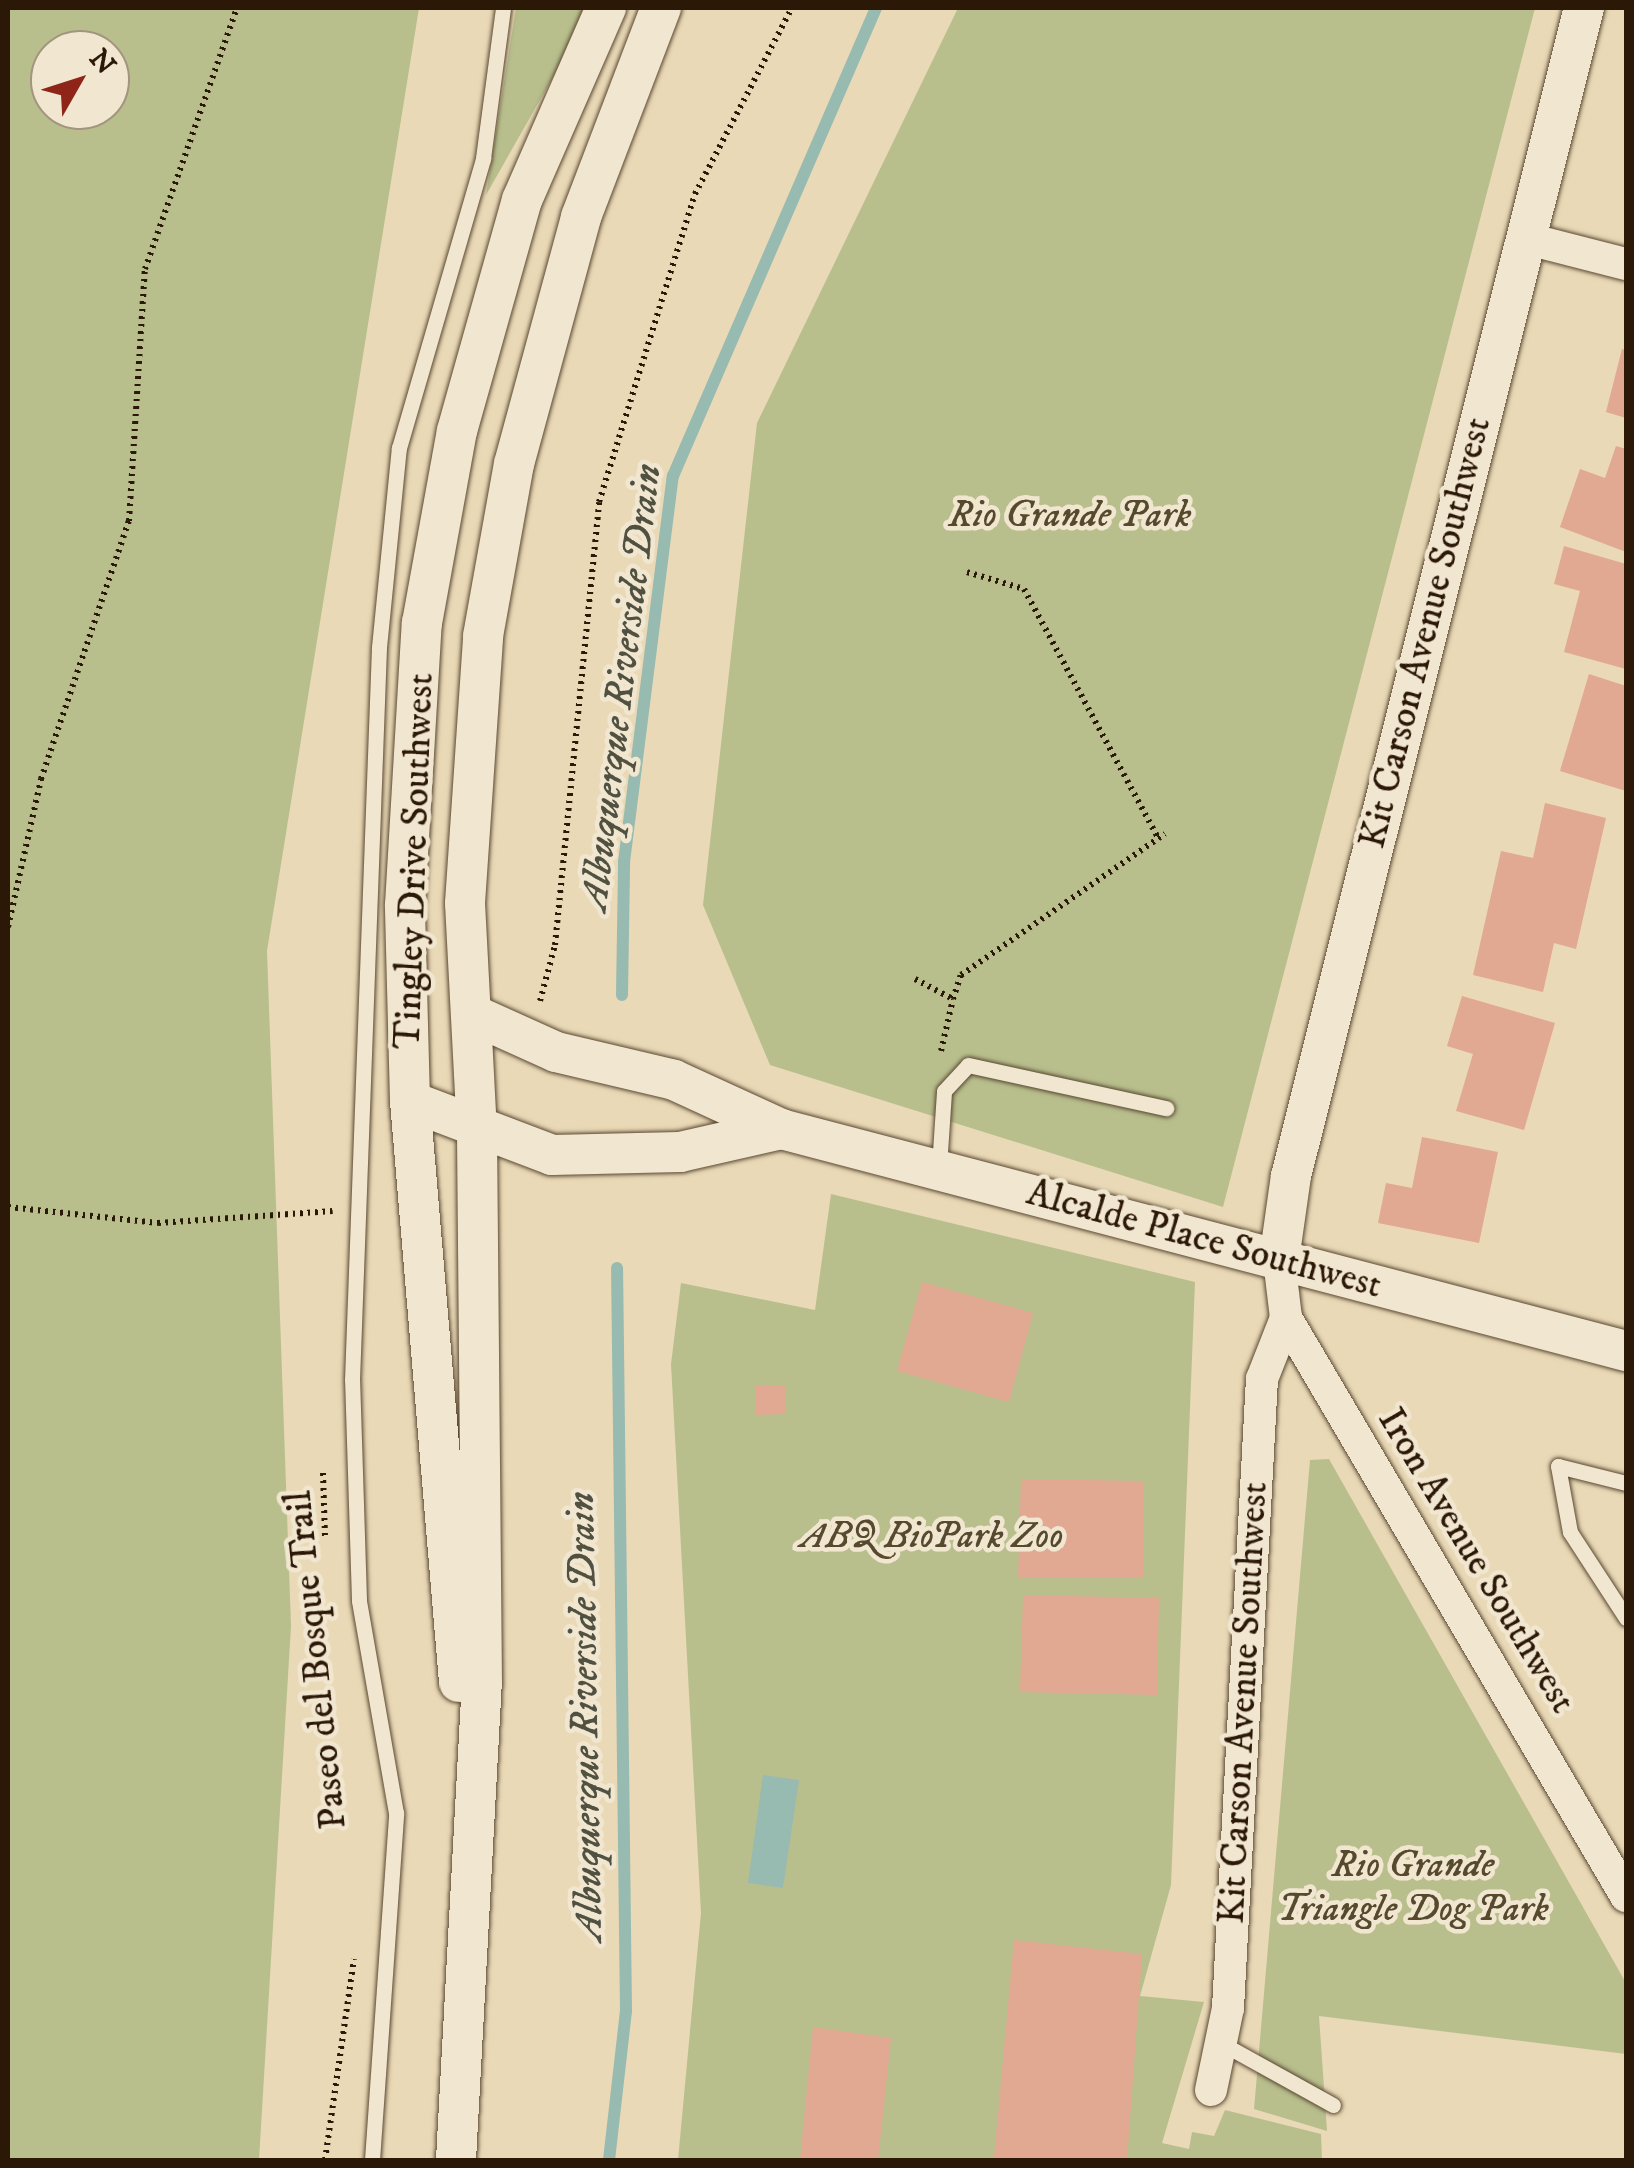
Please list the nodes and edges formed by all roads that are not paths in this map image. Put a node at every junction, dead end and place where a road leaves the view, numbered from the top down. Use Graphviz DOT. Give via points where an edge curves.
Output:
graph roads {
  1 [pos="503,8"];
  2 [pos="606,8"];
  3 [pos="662,8"];
  4 [pos="1584,8"];
  5 [pos="1524,238"];
  6 [pos="1626,264"];
  7 [pos="474,1015"];
  8 [pos="410,1100"];
  9 [pos="1166,1108"];
  10 [pos="781,1129"];
  11 [pos="478,1132"];
  12 [pos="939,1171"];
  13 [pos="1278,1260"];
  14 [pos="1286,1318"];
  15 [pos="1626,1351"];
  16 [pos="1626,1482"];
  17 [pos="1626,1618"];
  18 [pos="470,1800"];
  19 [pos="1626,1896"];
  20 [pos="1221,2042"];
  21 [pos="1210,2090"];
  22 [pos="1333,2105"];
  23 [pos="372,2160"];
  24 [pos="456,2160"];
  1 -- 23 [label="lane" via="483,158 399,448 378,647 352,1380 359,1600 396,1814"];
  2 -- 8 [label="street, Tingley Drive Southwest" via="522,200 458,432 422,623 406,905"];
  3 -- 7 [label="street, Tingley Drive Southwest" via="581,216 514,464 482,636 465,903"];
  4 -- 5 [label="street, Kit Carson Avenue Southwest"];
  5 -- 6 [label="street"];
  5 -- 13 [label="street, Kit Carson Avenue Southwest" via="1291,1176"];
  7 -- 10 [label="street, Alcalde Place Southwest" via="538,1043 674,1080"];
  7 -- 11 [label="street, Tingley Drive Southwest"];
  8 -- 11 [label="street, Alcalde Place Southwest"];
  8 -- 18 [label="street, Tingley Drive Southwest"];
  9 -- 12 [label="lane" via="968,1065 944,1091"];
  10 -- 11 [label="street, Alcalde Place Southwest" via="680,1152 552,1155"];
  10 -- 12 [label="street, Alcalde Place Southwest"];
  11 -- 18 [label="street, Tingley Drive Southwest" via="482,1684"];
  12 -- 13 [label="street, Alcalde Place Southwest"];
  13 -- 14 [label="street, Iron Avenue Southwest"];
  13 -- 15 [label="street, Alcalde Place Southwest"];
  14 -- 19 [label="street, Iron Avenue Southwest"];
  14 -- 20 [label="street, Kit Carson Avenue Southwest" via="1262,1379"];
  16 -- 17 [label="lane" via="1558,1466 1570,1532"];
  18 -- 24 [label="street, Tingley Drive Southwest"];
  20 -- 21 [label="street, Kit Carson Avenue Southwest"];
  20 -- 22 [label="lane"];
}
